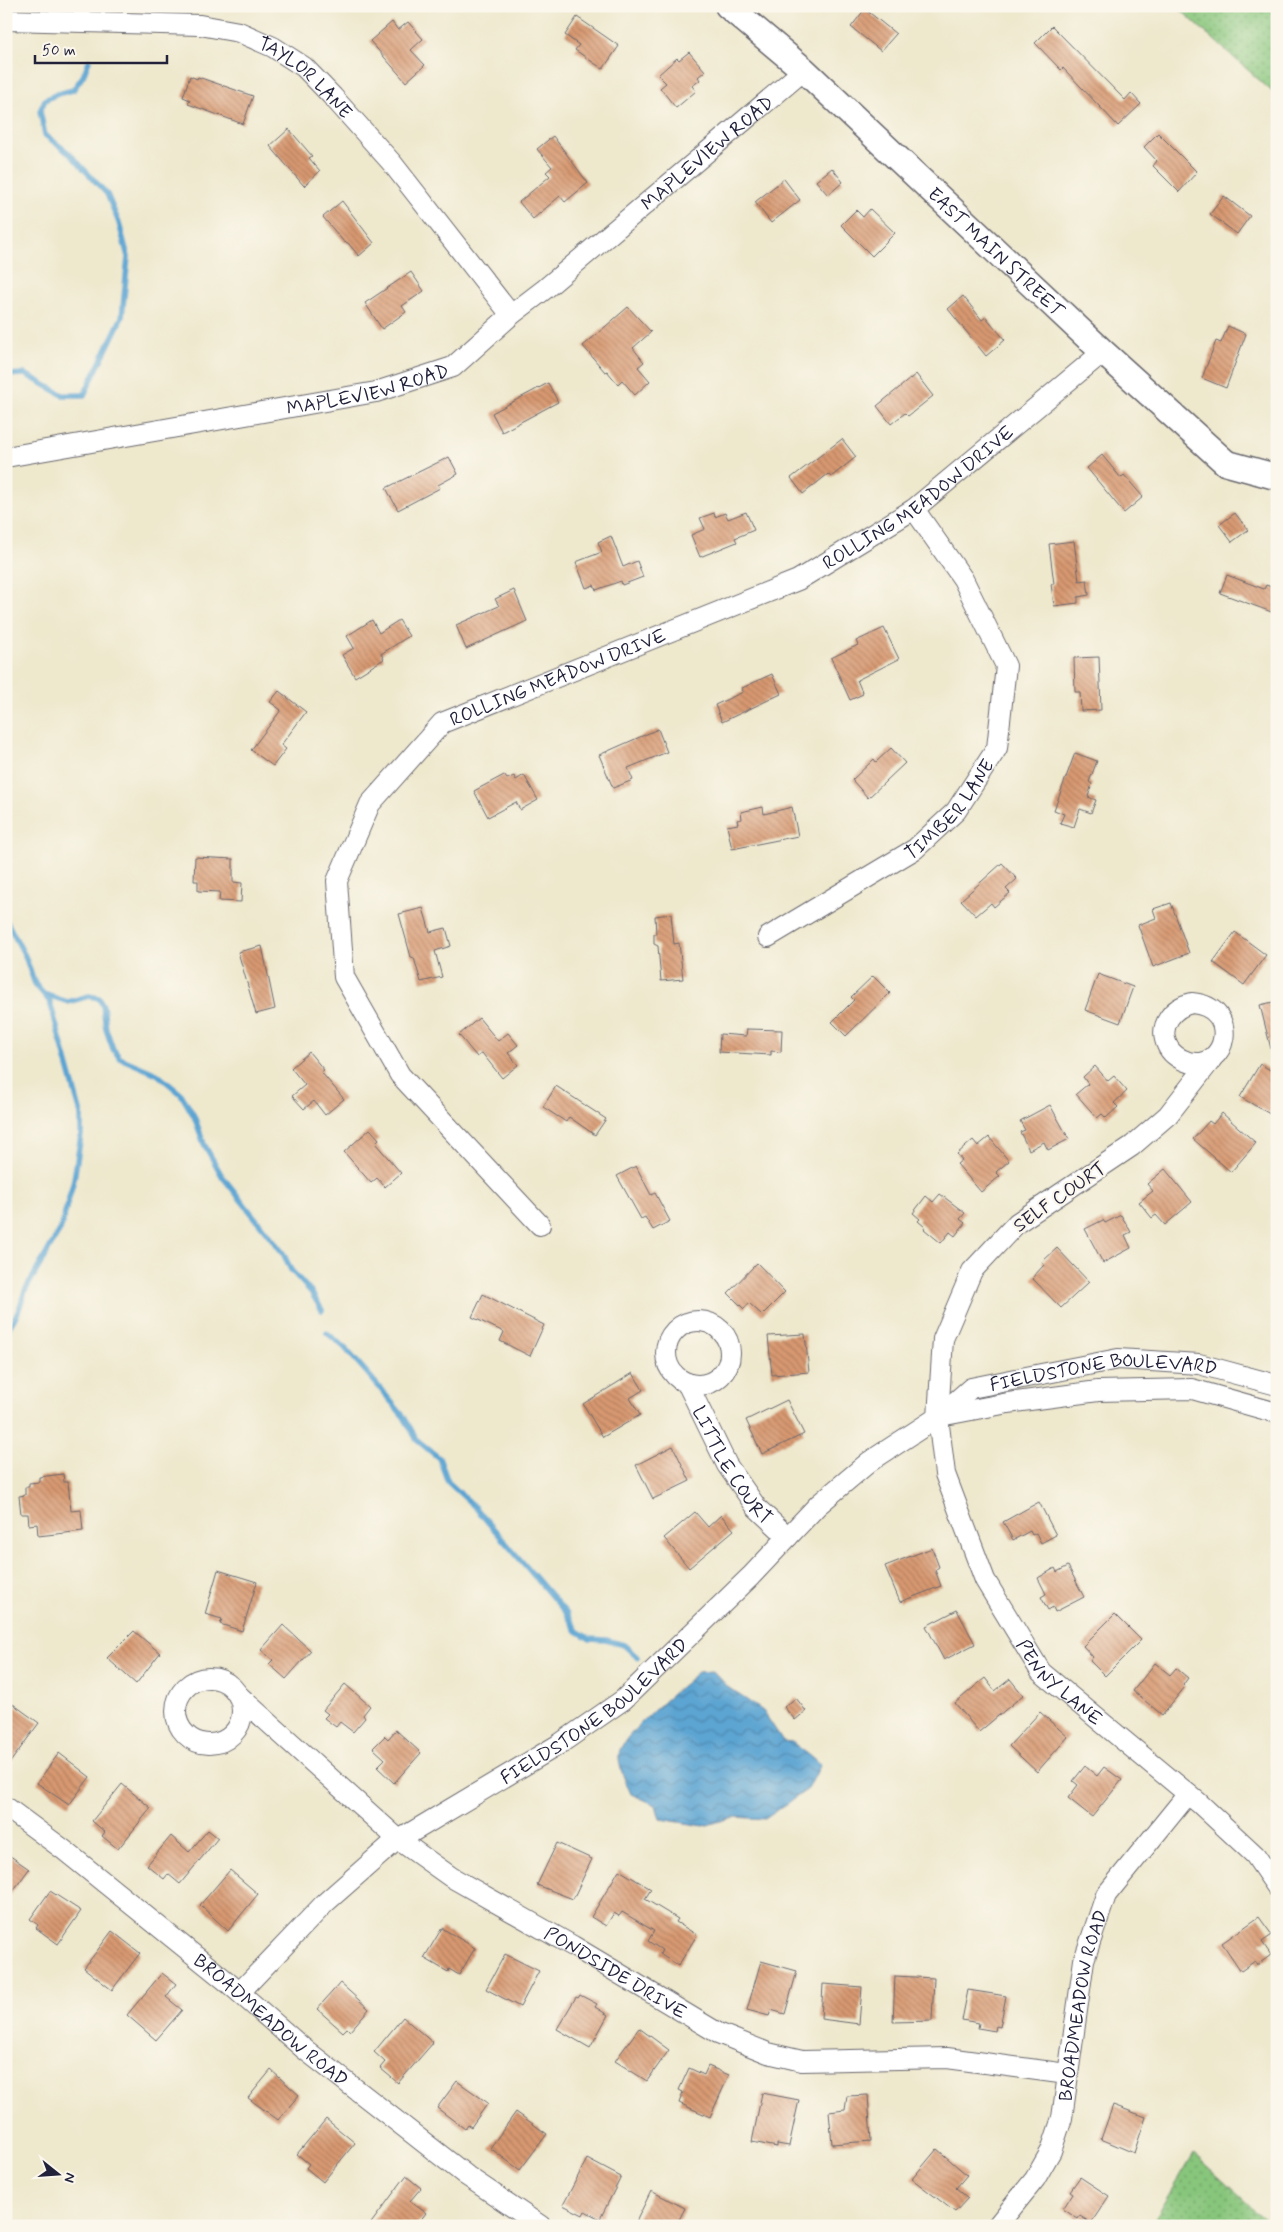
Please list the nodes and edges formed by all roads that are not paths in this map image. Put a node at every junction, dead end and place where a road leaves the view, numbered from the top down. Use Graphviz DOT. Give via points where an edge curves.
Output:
graph roads {
  1 [pos="728,6"];
  2 [pos="6,20"];
  3 [pos="804,70"];
  4 [pos="511,315"];
  5 [pos="1103,352"];
  6 [pos="6,457"];
  7 [pos="1277,477"];
  8 [pos="914,509"];
  9 [pos="768,937"];
  10 [pos="1211,1060"];
  11 [pos="540,1226"];
  12 [pos="687,1383"];
  13 [pos="1277,1385"];
  14 [pos="1277,1413"];
  15 [pos="938,1416"];
  16 [pos="788,1537"];
  17 [pos="238,1695"];
  18 [pos="1188,1794"];
  19 [pos="6,1807"];
  20 [pos="399,1840"];
  21 [pos="1277,1887"];
  22 [pos="240,1992"];
  23 [pos="1067,2074"];
  24 [pos="541,2226"];
  25 [pos="997,2226"];
  1 -- 3 [label="main road, EAST MAIN STREET"];
  2 -- 4 [label="street, TAYLOR LANE" via="200,25 239,32 273,47 304,67 392,163"];
  3 -- 4 [label="street, MAPLEVIEW ROAD"];
  3 -- 5 [label="main road, EAST MAIN STREET"];
  4 -- 6 [label="street, MAPLEVIEW ROAD" via="453,367 376,392"];
  5 -- 7 [label="main road, EAST MAIN STREET" via="1226,463"];
  5 -- 8 [label="street, ROLLING MEADOW DRIVE"];
  8 -- 9 [label="street, TIMBER LANE" via="963,579 1006,666 997,748 956,811 915,849"];
  8 -- 11 [label="street, ROLLING MEADOW DRIVE" via="798,580 442,723 370,804 337,882 344,977 400,1075"];
  10 -- 15 [label="street, SELF COURT" via="1168,1115 1132,1146 1017,1223 972,1271 943,1339"];
  12 -- 16 [label="street, LITTLE COURT" via="727,1465 757,1508"];
  13 -- 15 [label="street, FIELDSTONE BOULEVARD" via="1199,1364 1118,1359 971,1388"];
  14 -- 15 [label="street, FIELDSTONE BOULEVARD" via="1192,1389 1098,1391"];
  15 -- 16 [label="street, FIELDSTONE BOULEVARD" via="869,1462 818,1505"];
  15 -- 18 [label="street, PENNY LANE" via="945,1474 984,1580 1041,1672"];
  16 -- 20 [label="street, FIELDSTONE BOULEVARD" via="623,1700 558,1746"];
  17 -- 20 [label="street, PONDSIDE DRIVE"];
  18 -- 21 [label="street, PENNY LANE" via="1255,1855"];
  18 -- 23 [label="street, BROADMEADOW ROAD" via="1106,1895 1084,1960"];
  19 -- 22 [label="street, BROADMEADOW ROAD"];
  20 -- 22 [label="street, FIELDSTONE BOULEVARD" via="325,1903"];
  20 -- 23 [label="street, PONDSIDE DRIVE" via="451,1877 718,2034 768,2053 802,2060 947,2058"];
  22 -- 24 [label="street, BROADMEADOW ROAD" via="303,2048 467,2176"];
  23 -- 25 [label="street, BROADMEADOW ROAD" via="1062,2118 1051,2151 1035,2179"];
}
